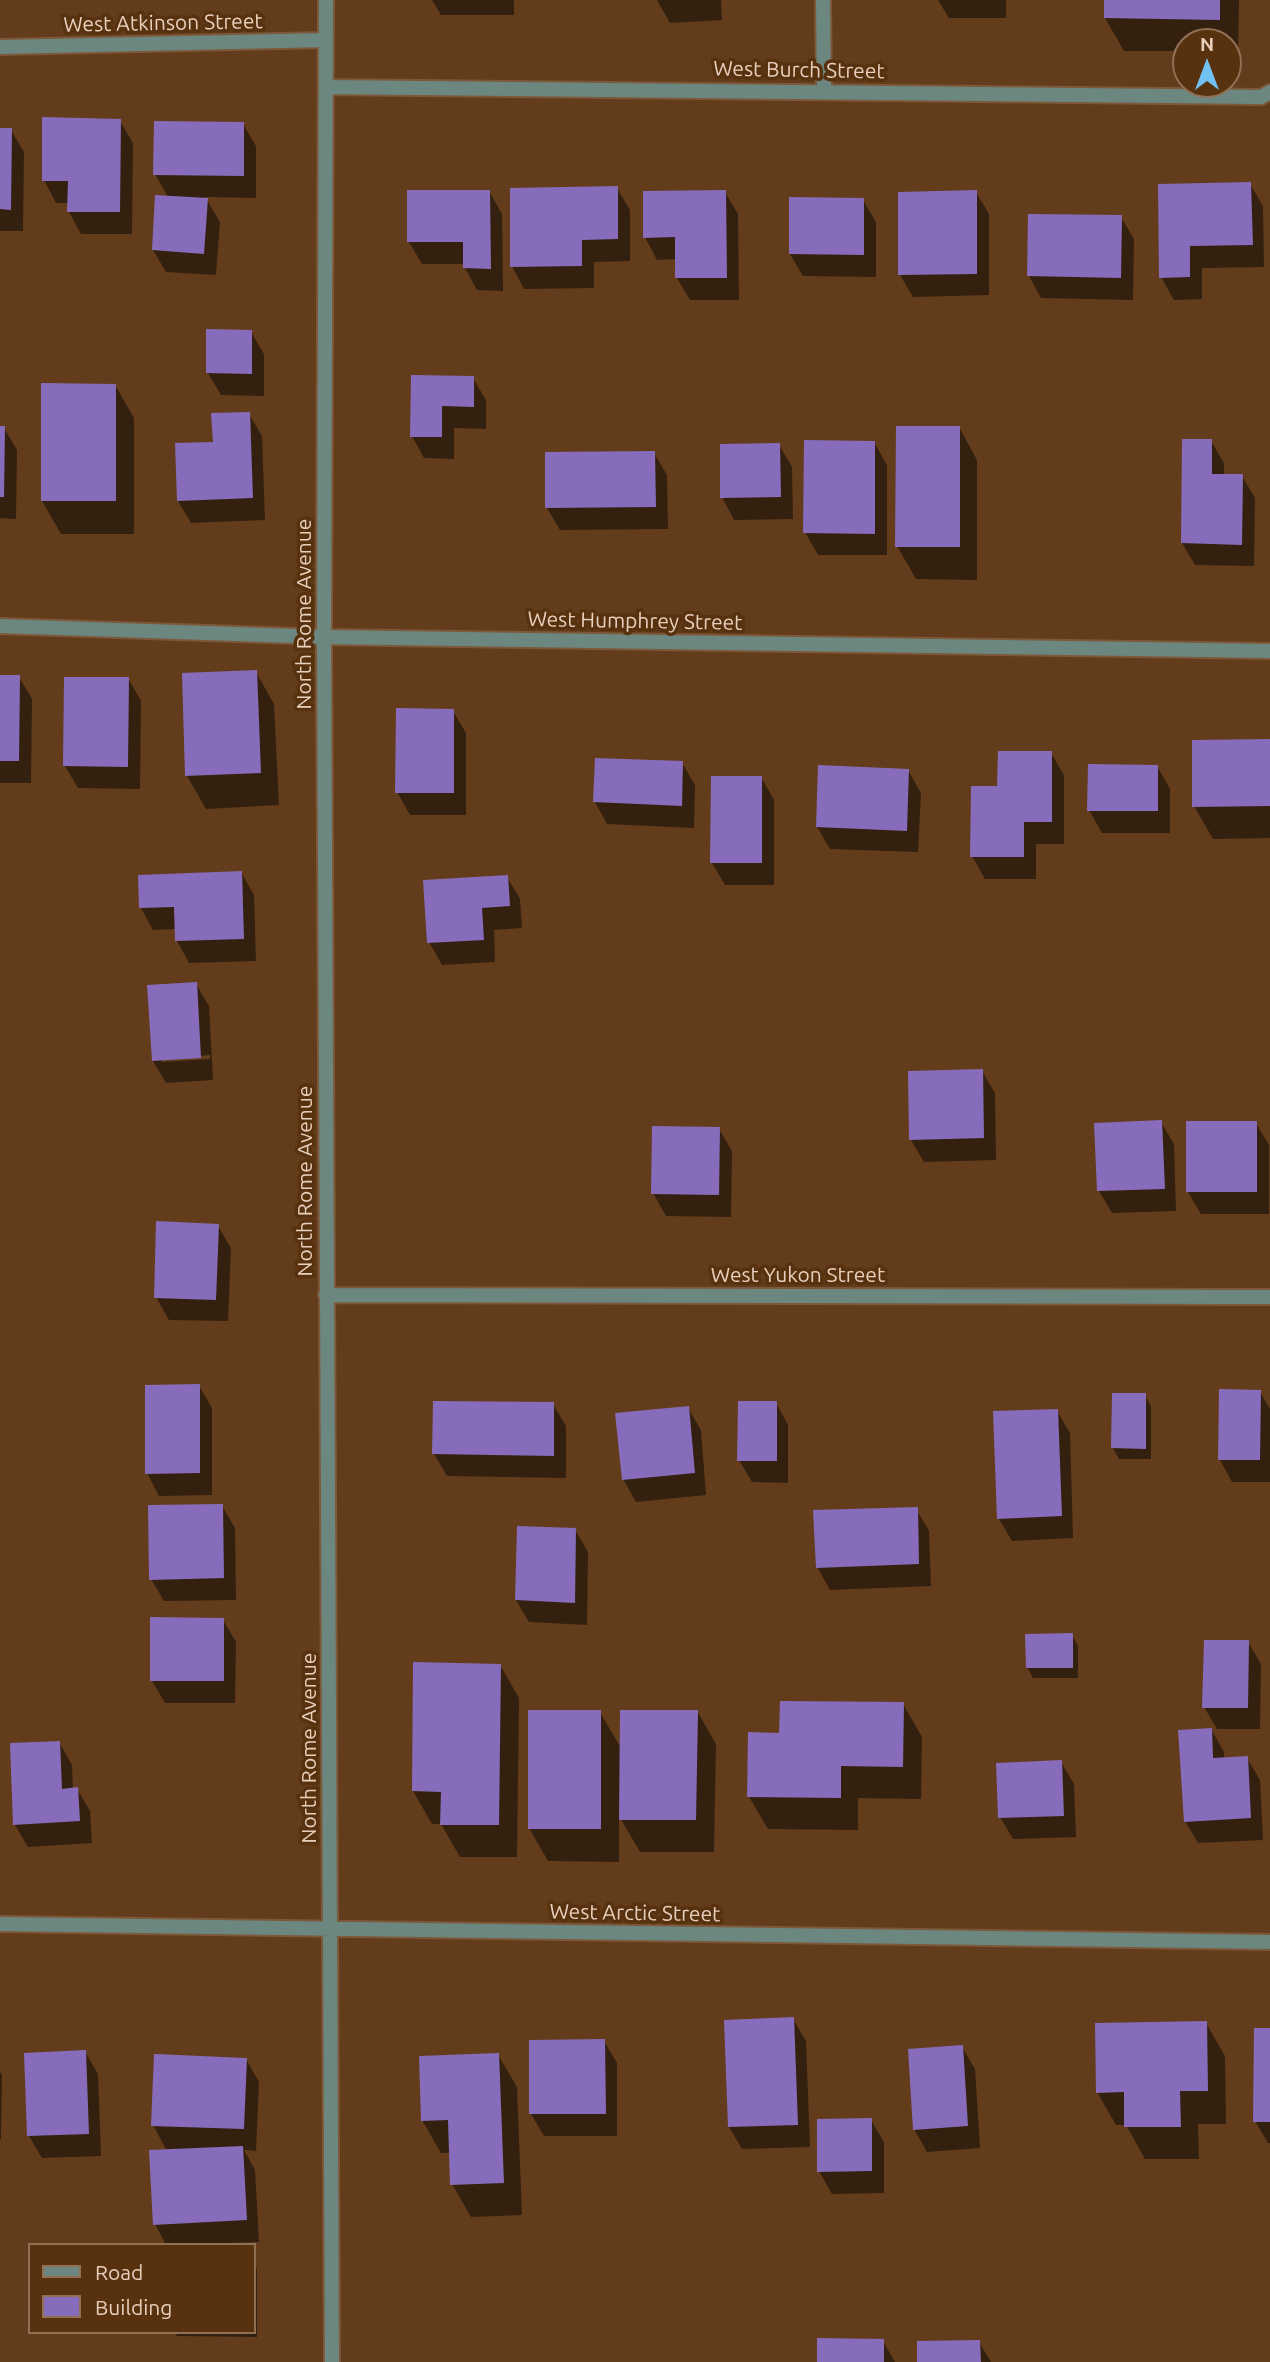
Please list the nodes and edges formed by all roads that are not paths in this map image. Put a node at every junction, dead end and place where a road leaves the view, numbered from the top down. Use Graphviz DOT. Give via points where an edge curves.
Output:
graph roads {
  1 [pos="326,0"];
  2 [pos="823,0"];
  3 [pos="326,40"];
  4 [pos="0,47"];
  5 [pos="326,87"];
  6 [pos="824,91"];
  7 [pos="1270,92"];
  8 [pos="0,626"];
  9 [pos="324,637"];
  10 [pos="1270,651"];
  11 [pos="326,1295"];
  12 [pos="1270,1297"];
  13 [pos="0,1924"];
  14 [pos="331,1930"];
  15 [pos="1270,1942"];
  16 [pos="332,2362"];
  1 -- 3 [label="street, North Rome Avenue"];
  2 -- 6 [label="street"];
  3 -- 4 [label="street, West Atkinson Street"];
  3 -- 5 [label="street, North Rome Avenue"];
  5 -- 6 [label="street, West Burch Street"];
  5 -- 9 [label="street, North Rome Avenue"];
  6 -- 7 [label="street, West Burch Street" via="1261,97"];
  8 -- 9 [label="street, West Humphrey Street"];
  9 -- 10 [label="street, West Humphrey Street"];
  9 -- 11 [label="street, North Rome Avenue"];
  11 -- 12 [label="street, West Yukon Street"];
  11 -- 14 [label="street, North Rome Avenue"];
  13 -- 14 [label="street, West Arctic Street"];
  14 -- 15 [label="street, West Arctic Street"];
  14 -- 16 [label="street, North Rome Avenue"];
}
